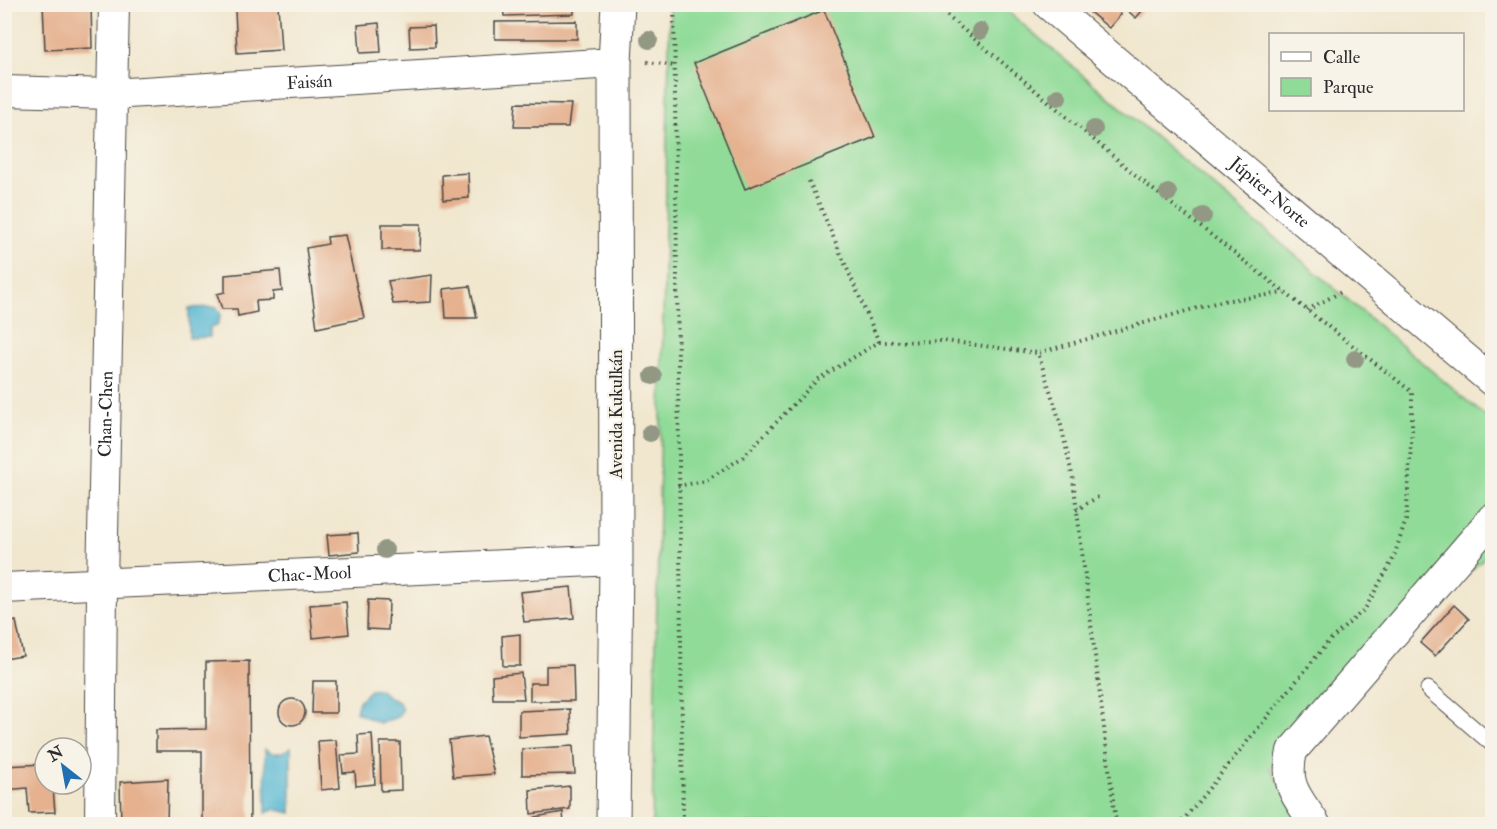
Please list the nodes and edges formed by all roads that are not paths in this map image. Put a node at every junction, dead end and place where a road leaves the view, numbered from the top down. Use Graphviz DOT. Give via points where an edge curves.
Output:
graph roads {
  1 [pos="114,4"];
  2 [pos="618,4"];
  3 [pos="1048,4"];
  4 [pos="615,63"];
  5 [pos="4,91"];
  6 [pos="111,93"];
  7 [pos="1492,381"];
  8 [pos="1492,519"];
  9 [pos="616,560"];
  10 [pos="102,584"];
  11 [pos="4,588"];
  12 [pos="1428,689"];
  13 [pos="1492,744"];
  14 [pos="100,825"];
  15 [pos="613,825"];
  16 [pos="1315,825"];
  1 -- 6 [label="street, Chan-Chen"];
  2 -- 4 [label="street, Avenida Kukulkán"];
  3 -- 7 [label="street, Júpiter Norte"];
  4 -- 6 [label="street, Faisán"];
  4 -- 9 [label="street, Avenida Kukulkán"];
  5 -- 6 [label="street, Faisán"];
  6 -- 10 [label="street, Chan-Chen"];
  8 -- 16 [label="street" via="1292,751 1290,786"];
  9 -- 10 [label="street, Chac-Mool"];
  9 -- 15 [label="street, Avenida Kukulkán"];
  10 -- 11 [label="street, Chac-Mool"];
  10 -- 14 [label="street, Chan-Chen"];
  12 -- 13 [label="lane"];
}
